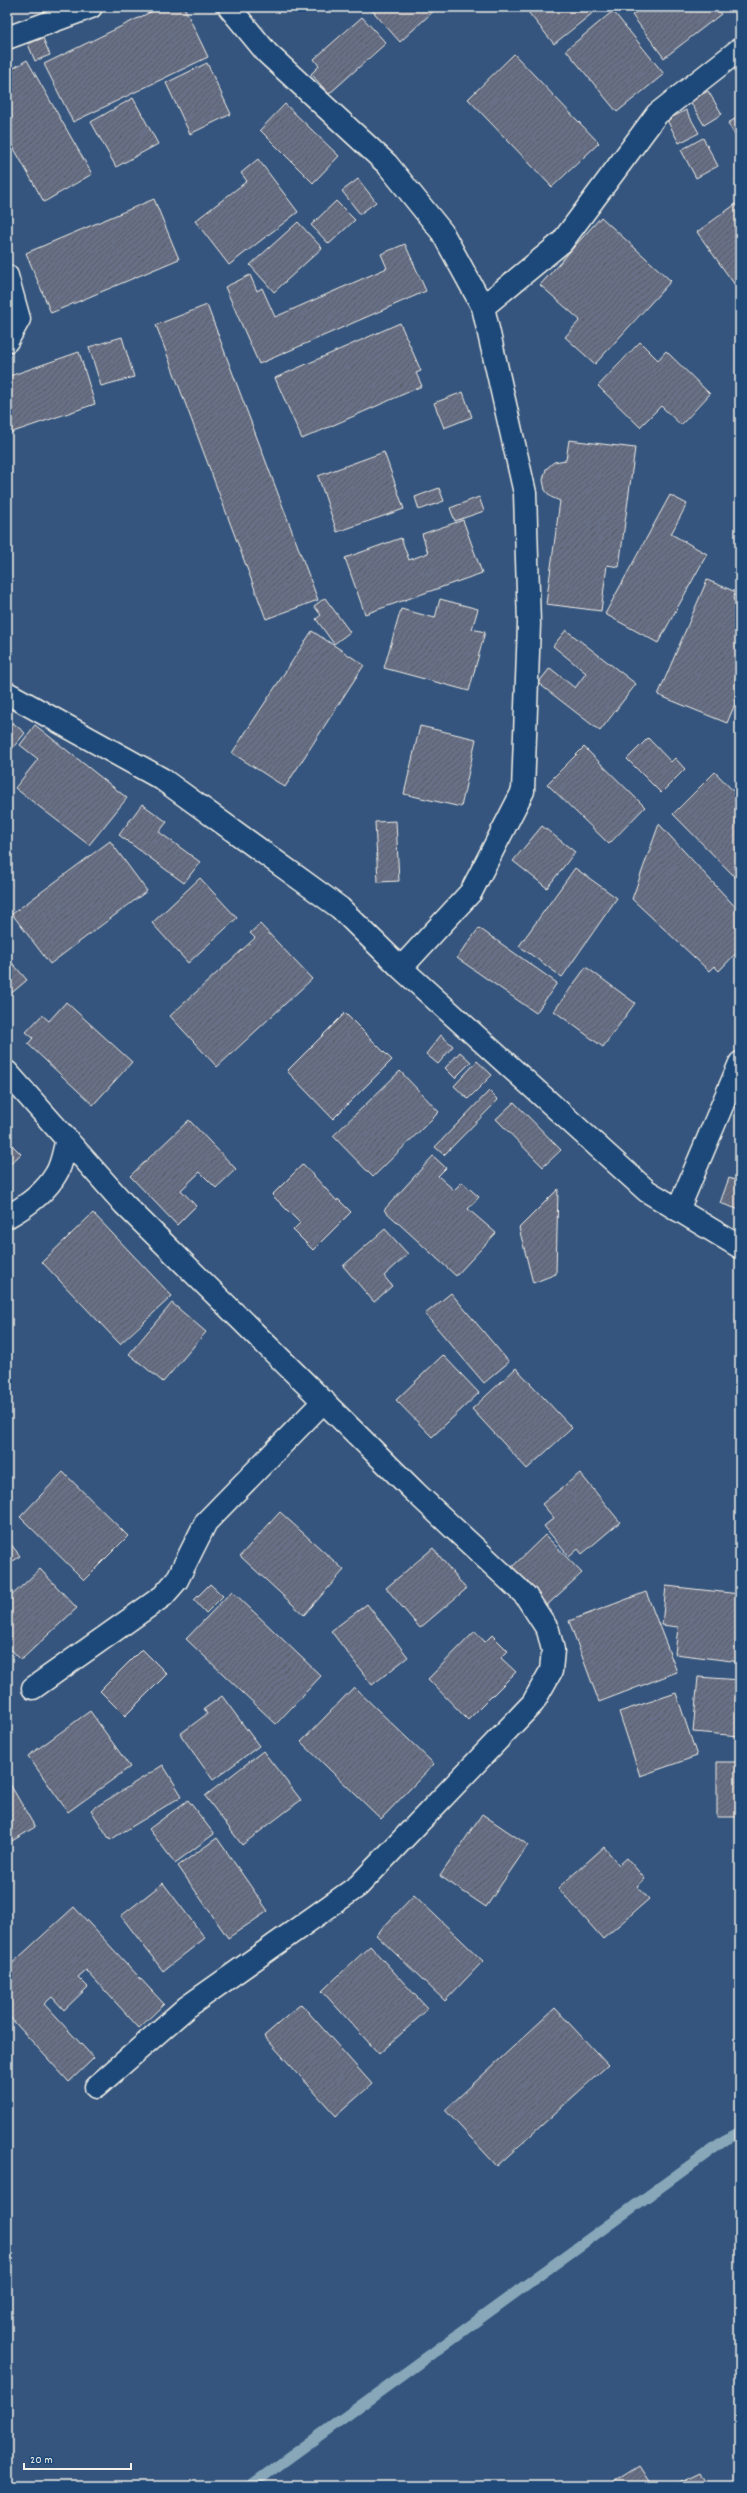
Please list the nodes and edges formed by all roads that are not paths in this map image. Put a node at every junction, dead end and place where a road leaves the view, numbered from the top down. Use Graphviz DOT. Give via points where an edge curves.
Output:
graph roads {
  1 [pos="91,7"];
  2 [pos="229,7"];
  3 [pos="7,38"];
  4 [pos="740,50"];
  5 [pos="7,276"];
  6 [pos="483,307"];
  7 [pos="7,341"];
  8 [pos="7,693"];
  9 [pos="401,968"];
  10 [pos="740,1063"];
  11 [pos="7,1072"];
  12 [pos="67,1139"];
  13 [pos="678,1210"];
  14 [pos="7,1217"];
  15 [pos="740,1247"];
  16 [pos="324,1401"];
  17 [pos="33,1688"];
  18 [pos="96,2087"];
  1 -- 3 [label="street"];
  2 -- 6 [label="street" via="267,53 388,164 442,232"];
  4 -- 6 [label="street" via="657,114 562,242"];
  5 -- 7 [label="street" via="19,319"];
  6 -- 9 [label="street" via="525,493 529,624 523,791 471,892"];
  8 -- 9 [label="street" via="162,779 340,908"];
  9 -- 13 [label="street" via="647,1191"];
  10 -- 13 [label="street"];
  11 -- 12 [label="street"];
  12 -- 14 [label="street" via="57,1174 45,1189"];
  12 -- 16 [label="street" via="124,1204"];
  13 -- 15 [label="street"];
  16 -- 17 [label="street" via="206,1522 177,1580 163,1596"];
  16 -- 18 [label="street" via="415,1492 526,1596 548,1630 553,1650 551,1671 533,1703 358,1886 187,2007"];
}
